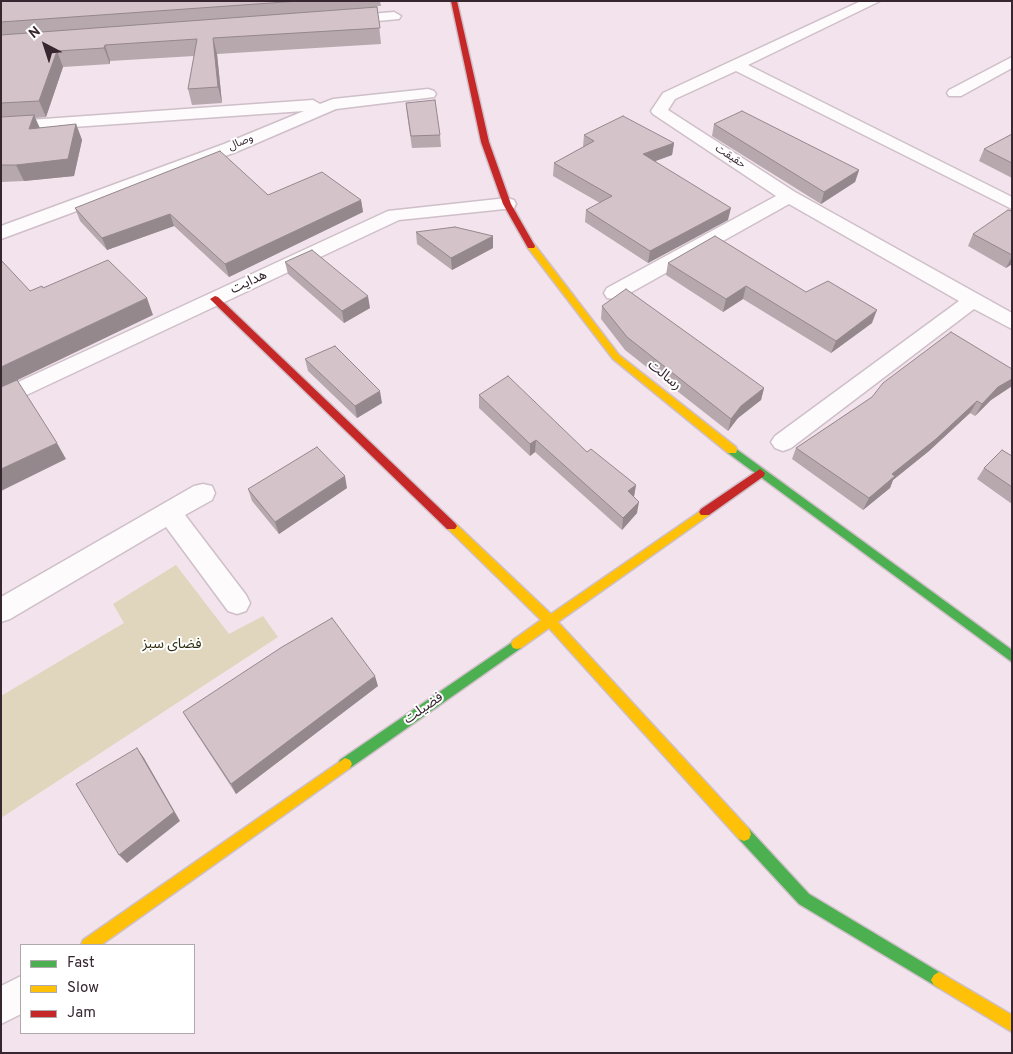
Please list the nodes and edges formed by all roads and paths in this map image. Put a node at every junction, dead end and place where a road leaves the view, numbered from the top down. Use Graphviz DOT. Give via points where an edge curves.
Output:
graph roads {
  1 [pos="454,1"];
  2 [pos="873,1"];
  3 [pos="394,16"];
  4 [pos="326,21"];
  5 [pos="1012,62"];
  6 [pos="736,65"];
  7 [pos="955,93"];
  8 [pos="428,94"];
  9 [pos="333,104"];
  10 [pos="212,112"];
  11 [pos="1,127"];
  12 [pos="230,148"];
  13 [pos="789,196"];
  14 [pos="506,204"];
  15 [pos="1012,204"];
  16 [pos="1,233"];
  17 [pos="614,293"];
  18 [pos="215,299"];
  19 [pos="974,300"];
  20 [pos="1012,322"];
  21 [pos="1,399"];
  22 [pos="783,442"];
  23 [pos="760,473"];
  24 [pos="202,493"];
  25 [pos="169,513"];
  26 [pos="237,603"];
  27 [pos="1,611"];
  28 [pos="549,620"];
  29 [pos="1011,656"];
  30 [pos="89,944"];
  31 [pos="20,993"];
  32 [pos="1,1007"];
  33 [pos="1012,1024"];
  1 -- 14 [label="street, رسالت" via="485,142"];
  2 -- 6 [label="street, حقیقت"];
  3 -- 4 [label="street"];
  5 -- 7 [label="street"];
  6 -- 13 [label="street, حقیقت" via="669,96 659,110"];
  6 -- 15 [label="street"];
  8 -- 9 [label="street, وصال"];
  9 -- 10 [label="street"];
  9 -- 12 [label="street, وصال"];
  10 -- 11 [label="street"];
  10 -- 12 [label="street" via="230,121 234,127 237,134"];
  12 -- 16 [label="street, وصال"];
  13 -- 17 [label="street"];
  13 -- 19 [label="street, حقیقت"];
  14 -- 18 [label="street, هدایت" via="395,215"];
  14 -- 23 [label="street, رسالت" via="531,246 616,357"];
  18 -- 21 [label="street, هدایت"];
  18 -- 28 [label="street"];
  19 -- 20 [label="street, حقیقت"];
  19 -- 22 [label="street"];
  23 -- 28 [label="street, فضیلت"];
  23 -- 29 [label="street, رسالت"];
  24 -- 25 [label="street"];
  25 -- 26 [label="street"];
  25 -- 27 [label="street"];
  28 -- 30 [label="street, فضیلت"];
  28 -- 33 [label="street" via="804,899"];
  31 -- 32 [label="street"];
}
